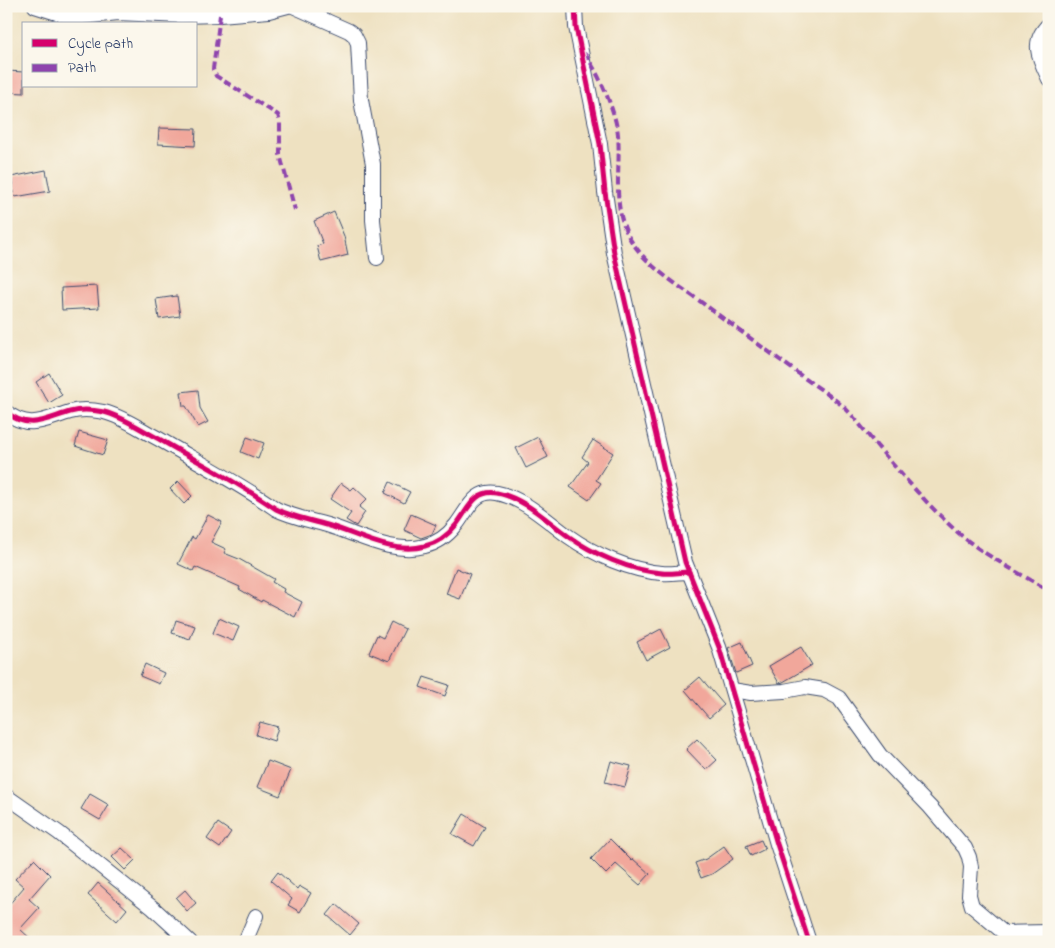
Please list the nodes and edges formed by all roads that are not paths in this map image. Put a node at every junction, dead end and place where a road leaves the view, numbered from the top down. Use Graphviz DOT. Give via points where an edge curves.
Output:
graph roads {
  1 [pos="35,6"];
  2 [pos="288,6"];
  3 [pos="293,6"];
  4 [pos="575,6"];
  5 [pos="1049,24"];
  6 [pos="1049,79"];
  7 [pos="377,258"];
  8 [pos="6,412"];
  9 [pos="689,572"];
  10 [pos="732,690"];
  11 [pos="6,796"];
  12 [pos="256,916"];
  13 [pos="1049,932"];
  14 [pos="190,942"];
  15 [pos="245,942"];
  16 [pos="809,942"];
  1 -- 2 [label="street" via="73,18 118,12 220,16"];
  3 -- 7 [label="street" via="349,31 358,43 361,100 373,164"];
  4 -- 9 [label="street" via="576,27 600,144 614,253"];
  5 -- 6 [label="street" via="1037,42 1040,60"];
  8 -- 9 [label="street" via="21,422 37,423 72,412 105,412 195,459 276,510 379,544 408,548 438,541 457,524 475,498 490,492 513,498 586,547 625,566 662,573"];
  9 -- 10 [label="street" via="719,647"];
  10 -- 13 [label="street" via="752,693 805,687 824,690 839,698 880,755 965,848 971,867 969,895 972,906 1004,933"];
  10 -- 16 [label="street"];
  11 -- 14 [label="street" via="59,833"];
  12 -- 15 [label="street"];
}
